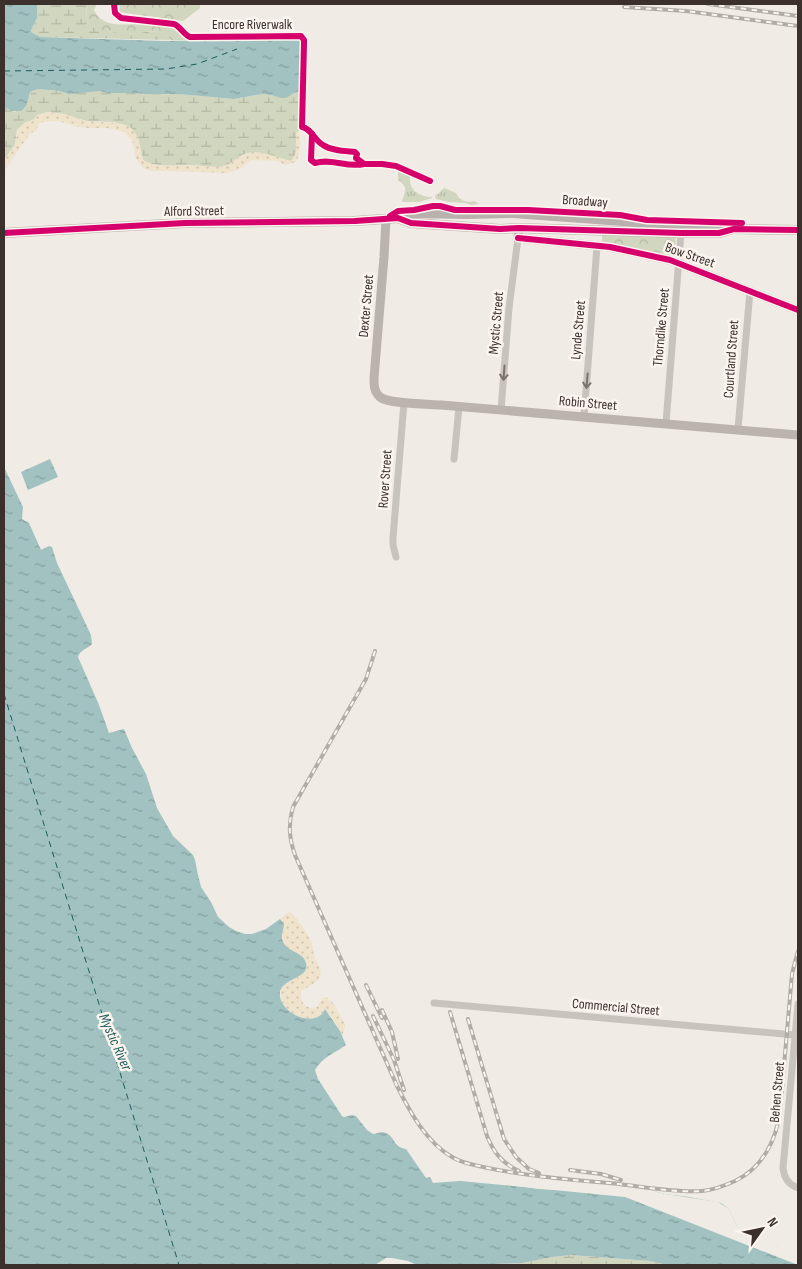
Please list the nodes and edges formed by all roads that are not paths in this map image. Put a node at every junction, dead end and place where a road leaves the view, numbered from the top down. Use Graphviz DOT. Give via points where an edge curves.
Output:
graph roads {
  1 [pos="398,218"];
  2 [pos="386,219"];
  3 [pos="734,229"];
  4 [pos="798,230"];
  5 [pos="4,233"];
  6 [pos="519,233"];
  7 [pos="681,233"];
  8 [pos="597,246"];
  9 [pos="679,263"];
  10 [pos="750,291"];
  11 [pos="798,310"];
  12 [pos="378,395"];
  13 [pos="404,402"];
  14 [pos="459,407"];
  15 [pos="502,410"];
  16 [pos="584,416"];
  17 [pos="666,423"];
  18 [pos="738,429"];
  19 [pos="798,434"];
  20 [pos="454,458"];
  21 [pos="396,557"];
  22 [pos="434,1002"];
  23 [pos="798,1004"];
  24 [pos="795,1036"];
  25 [pos="798,1188"];
  1 -- 2 [label="main road, Broadway"];
  1 -- 3 [label="main road, Broadway" via="409,213 513,213 664,224 719,224"];
  1 -- 6 [label="main road, Broadway" via="412,223"];
  2 -- 5 [label="main road, Alford Street" via="185,223"];
  2 -- 12 [label="street, Dexter Street" via="374,378"];
  3 -- 4 [label="main road, Broadway"];
  3 -- 7 [label="main road, Broadway" via="719,233"];
  6 -- 7 [label="main road, Broadway"];
  6 -- 8 [label="street, Bow Street"];
  6 -- 15 [label="street, Mystic Street, one-way"];
  7 -- 9 [label="street, Thorndike Street"];
  8 -- 9 [label="street, Bow Street"];
  8 -- 16 [label="street, Lynde Street, one-way"];
  9 -- 10 [label="street, Bow Street"];
  9 -- 17 [label="street, Thorndike Street"];
  10 -- 11 [label="street, Bow Street"];
  10 -- 18 [label="street, Courtland Street"];
  12 -- 13 [label="street, Robin Street" via="384,400"];
  13 -- 14 [label="street, Robin Street"];
  13 -- 21 [label="street, Rover Street" via="393,538"];
  14 -- 15 [label="street, Robin Street"];
  14 -- 20 [label="street"];
  15 -- 16 [label="street, Robin Street"];
  16 -- 17 [label="street, Robin Street"];
  17 -- 18 [label="street, Robin Street"];
  18 -- 19 [label="street, Robin Street"];
  22 -- 24 [label="street, Commercial Street"];
  23 -- 24 [label="street, Behen Street"];
  24 -- 25 [label="street, Behen Street" via="783,1172 787,1181"];
}
